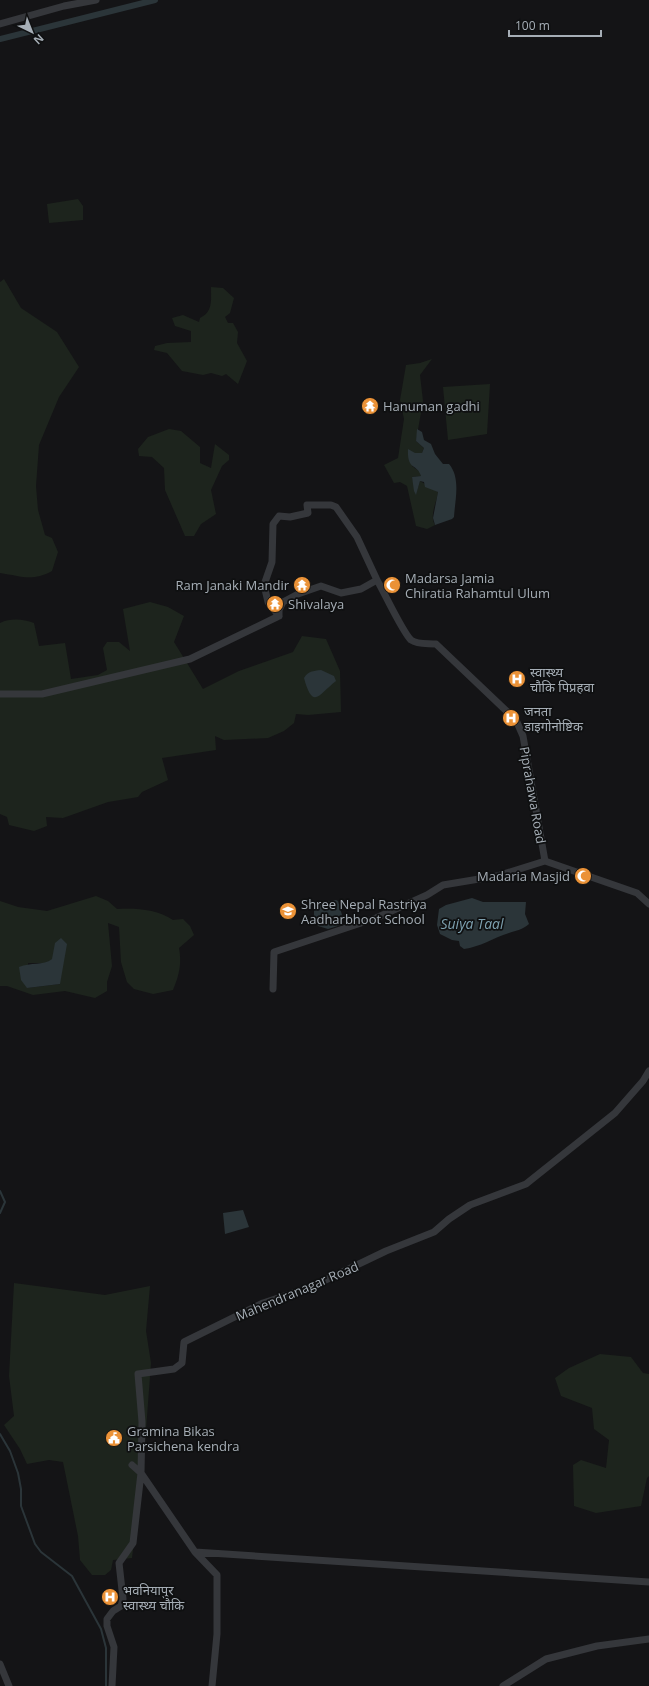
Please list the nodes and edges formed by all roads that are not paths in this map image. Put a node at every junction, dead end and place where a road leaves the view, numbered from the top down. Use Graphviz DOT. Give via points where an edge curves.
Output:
graph roads {
  1 [pos="96,0"];
  2 [pos="0,24"];
  3 [pos="377,580"];
  4 [pos="279,616"];
  5 [pos="0,694"];
  6 [pos="545,861"];
  7 [pos="649,904"];
  8 [pos="273,989"];
  9 [pos="649,1071"];
  10 [pos="132,1465"];
  11 [pos="142,1473"];
  12 [pos="196,1552"];
  13 [pos="649,1582"];
  14 [pos="649,1639"];
  15 [pos="0,1664"];
  16 [pos="9,1686"];
  17 [pos="112,1686"];
  18 [pos="212,1686"];
  19 [pos="503,1686"];
  1 -- 2 [label="street"];
  3 -- 4 [label="street" via="361,588 341,593 321,586 298,594 283,602"];
  3 -- 4 [label="street" via="358,537 336,507 307,505 308,513 290,517 279,516 273,524 272,562 264,585 268,602"];
  3 -- 6 [label="street, Piprahawa Road" via="411,640 436,644 516,720 524,736"];
  4 -- 5 [label="street" via="190,659 42,694"];
  6 -- 7 [label="street, Piprahawa Road" via="637,893"];
  6 -- 8 [label="street" via="497,876 443,885 376,918 274,952"];
  9 -- 11 [label="street, Mahendranagar Road" via="615,1113 526,1184 470,1205 434,1232 386,1251 310,1287 263,1303 184,1342 182,1363 174,1369 138,1374 142,1422"];
  10 -- 11 [label="street"];
  11 -- 12 [label="street"];
  11 -- 17 [label="street, Mahendranagar Road" via="133,1543 120,1563 122,1606 113,1611 107,1619 114,1647"];
  12 -- 13 [label="street"];
  12 -- 18 [label="street" via="216,1575 217,1634"];
  14 -- 19 [label="street" via="597,1646 546,1659"];
  15 -- 16 [label="street"];
}
